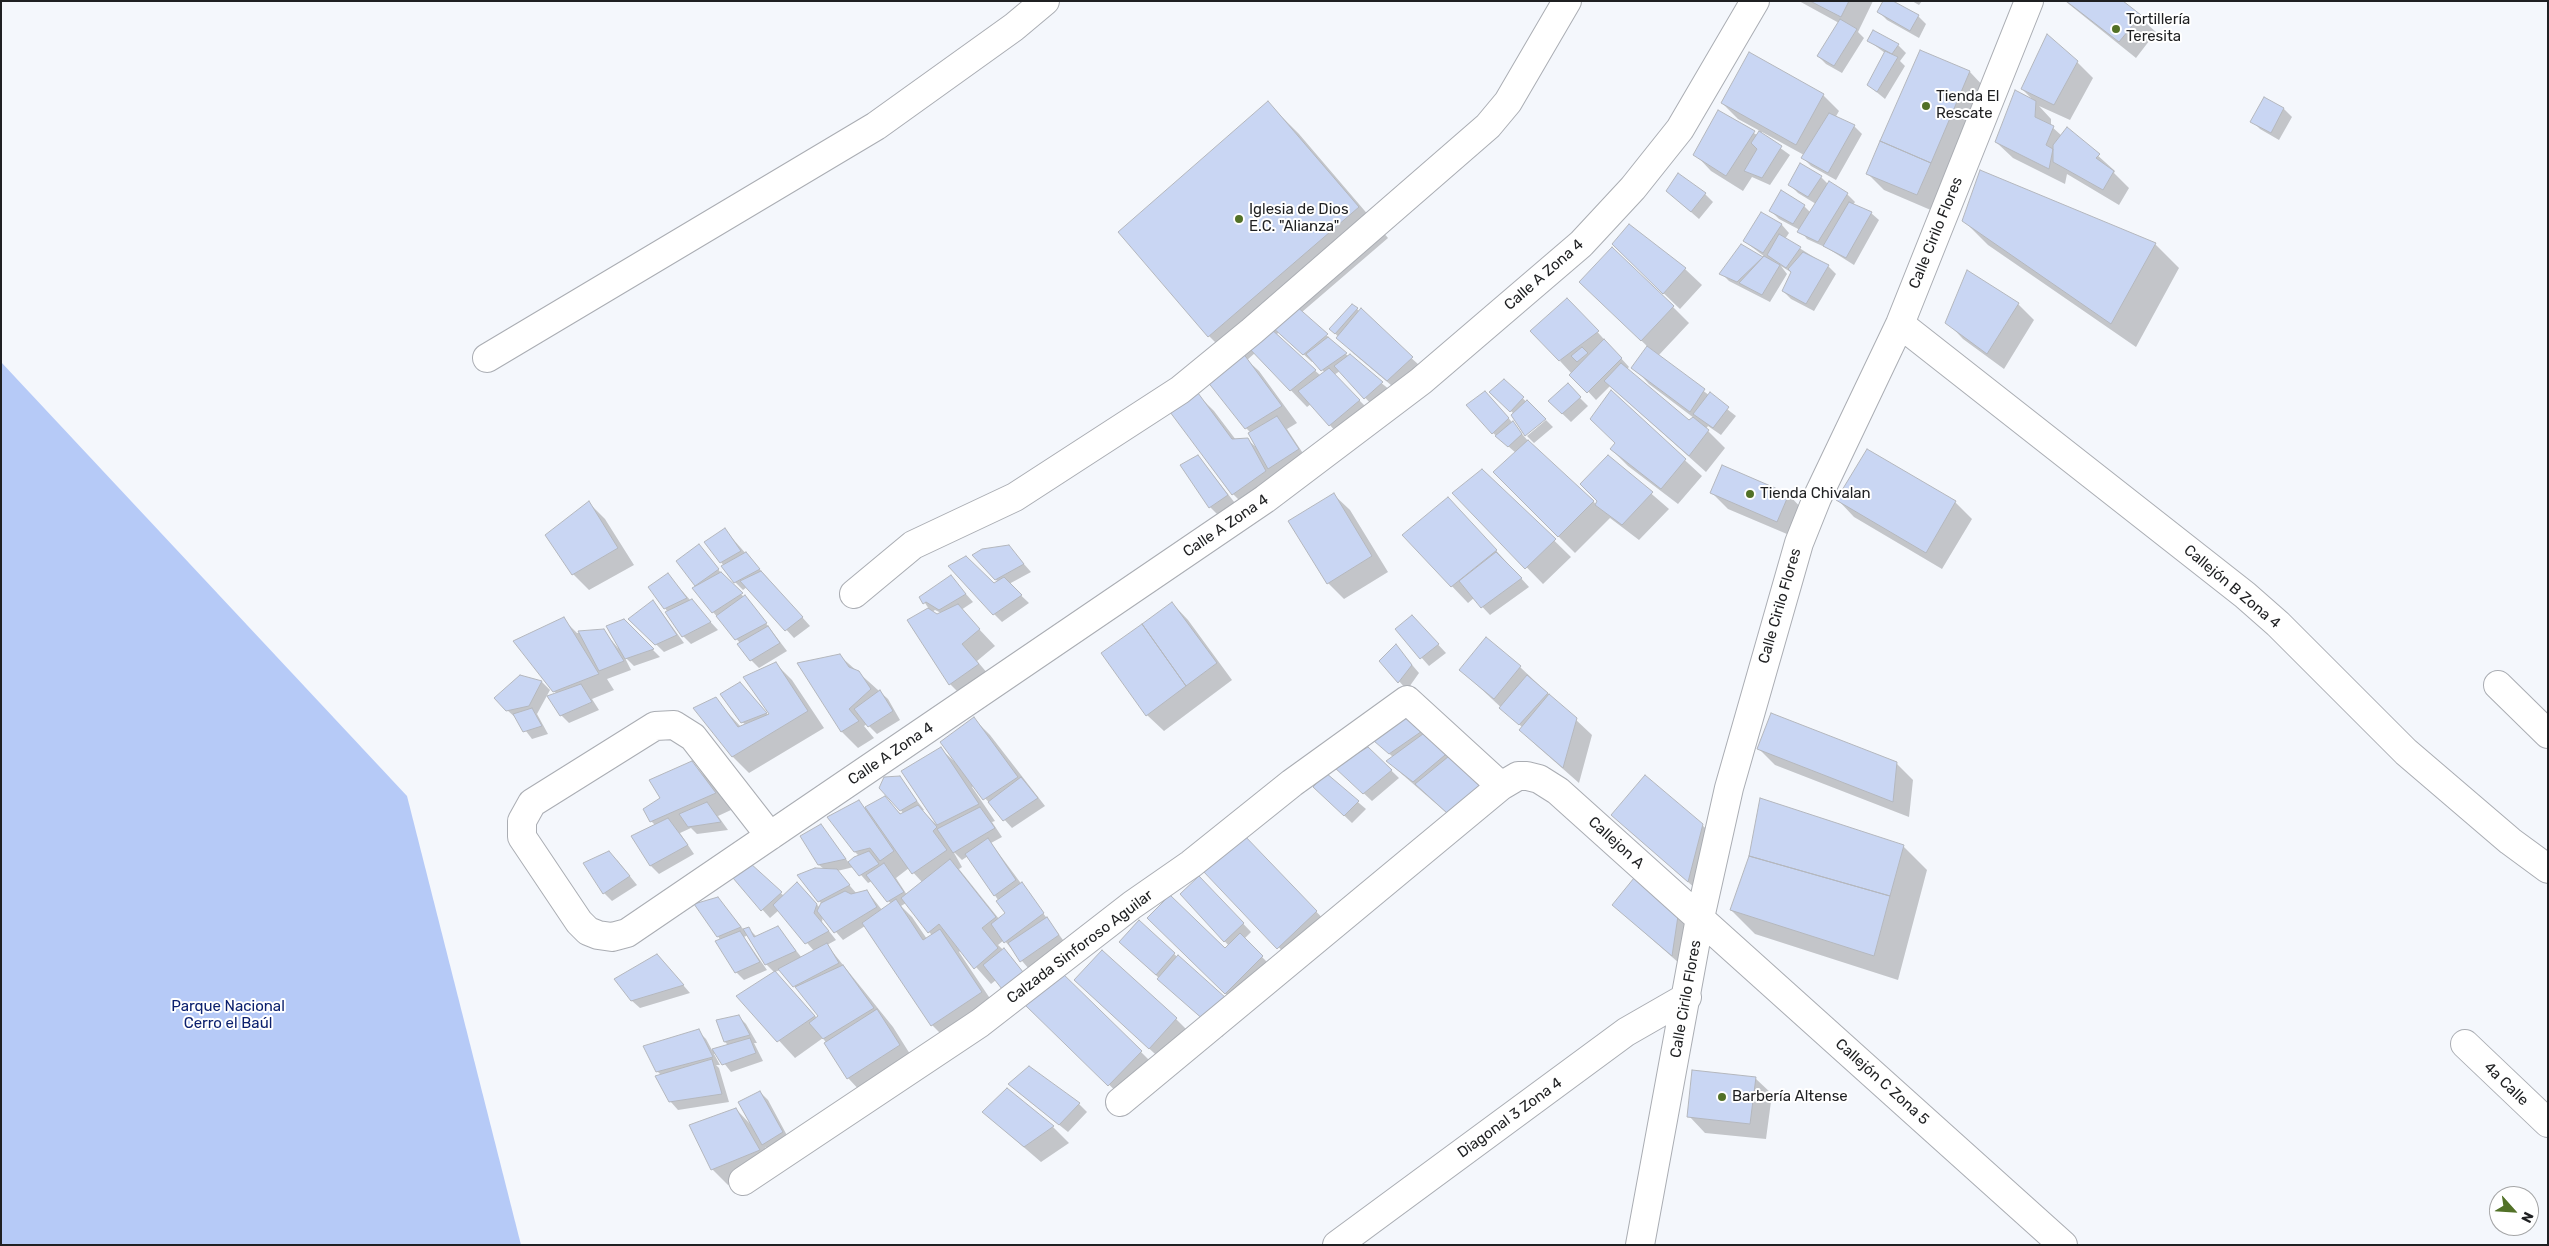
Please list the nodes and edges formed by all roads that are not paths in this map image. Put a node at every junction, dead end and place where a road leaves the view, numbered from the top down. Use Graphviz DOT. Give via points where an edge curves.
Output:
graph roads {
  1 [pos="1045,1"];
  2 [pos="1567,1"];
  3 [pos="1755,1"];
  4 [pos="2029,1"];
  5 [pos="1900,324"];
  6 [pos="487,358"];
  7 [pos="854,594"];
  8 [pos="2498,685"];
  9 [pos="2548,734"];
  10 [pos="1501,786"];
  11 [pos="770,836"];
  12 [pos="2548,869"];
  13 [pos="1700,918"];
  14 [pos="1687,997"];
  15 [pos="2465,1044"];
  16 [pos="1120,1102"];
  17 [pos="2548,1123"];
  18 [pos="744,1180"];
  19 [pos="1337,1245"];
  20 [pos="1640,1245"];
  21 [pos="2063,1245"];
  1 -- 6 [label="street" via="1014,28 876,126"];
  2 -- 7 [label="street" via="1508,102 1488,126 1252,331 1172,396 1015,498 913,545"];
  3 -- 11 [label="street, Calle A Zona 4" via="1680,128 1633,188 1581,244 1421,382 1265,499"];
  4 -- 5 [label="street, Calle Cirilo Flores"];
  5 -- 12 [label="street, Callejón B Zona 4" via="2245,595 2406,752 2510,841"];
  5 -- 13 [label="street, Calle Cirilo Flores" via="1798,543 1729,788"];
  8 -- 9 [label="street"];
  10 -- 13 [label="street, Callejon A" via="1518,776 1539,779 1558,792"];
  10 -- 16 [label="street"];
  10 -- 18 [label="street, Calzada Sinforoso Aguilar" via="1407,700 1292,783 1191,864 1132,905 980,1023"];
  11 -- 11 [label="street, Calle A Zona 4" via="627,933 612,937 598,935 579,922 522,837 522,821 532,803 655,726 674,725 693,737"];
  13 -- 14 [label="street, Calle Cirilo Flores"];
  13 -- 21 [label="street, Callejón C Zona 5"];
  14 -- 19 [label="street, Diagonal 3 Zona 4" via="1626,1032"];
  14 -- 20 [label="street, Calle Cirilo Flores"];
  15 -- 17 [label="street, 4a Calle"];
}
